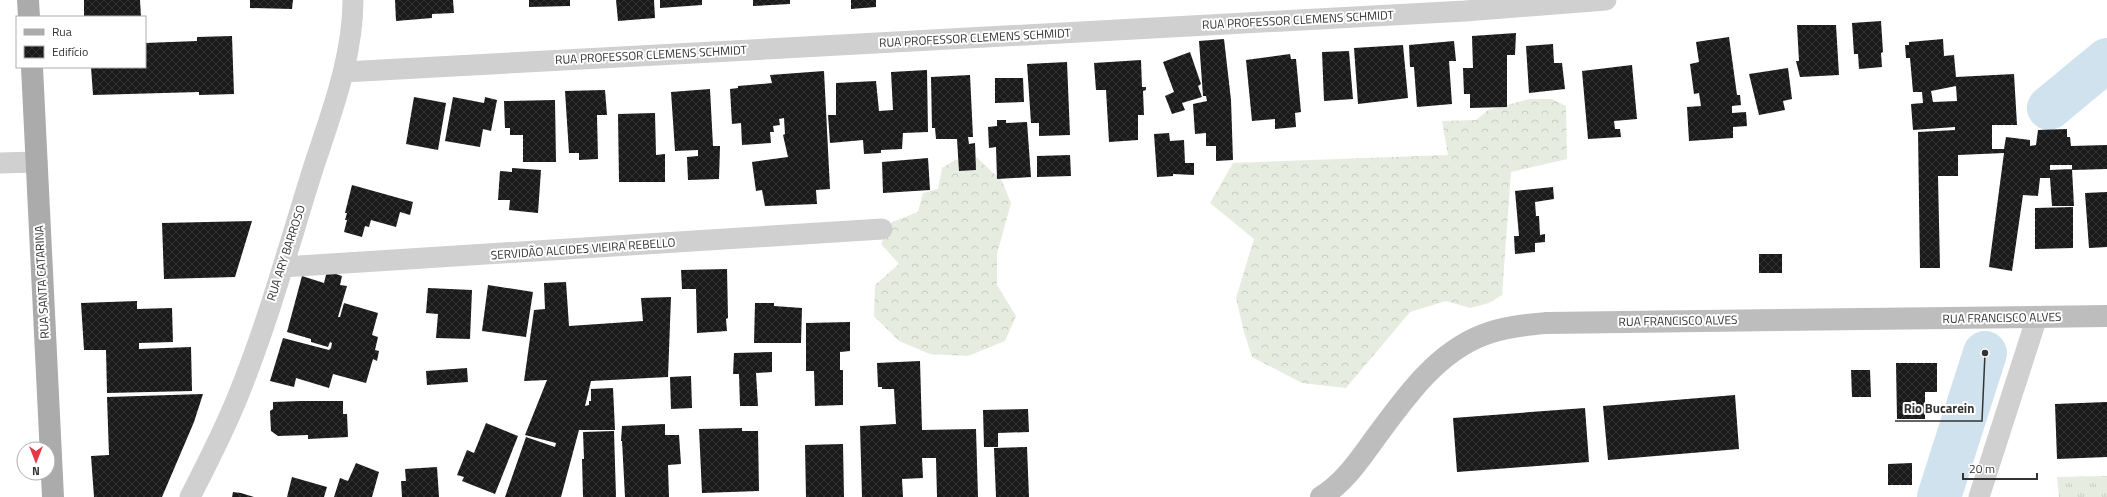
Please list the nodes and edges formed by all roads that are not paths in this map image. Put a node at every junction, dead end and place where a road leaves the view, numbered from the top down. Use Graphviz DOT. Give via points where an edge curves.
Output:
graph roads {
  1 [pos="28,0"];
  2 [pos="353,0"];
  3 [pos="1606,0"];
  4 [pos="29,16"];
  5 [pos="32,68"];
  6 [pos="344,72"];
  7 [pos="36,162"];
  8 [pos="0,163"];
  9 [pos="882,229"];
  10 [pos="282,267"];
  11 [pos="2107,316"];
  12 [pos="2037,317"];
  13 [pos="53,497"];
  14 [pos="190,497"];
  15 [pos="1321,497"];
  16 [pos="1979,497"];
  1 -- 4 [label="main road"];
  2 -- 6 [label="street, RUA ARY BARROSO" via="352,29"];
  3 -- 6 [label="street, RUA PROFESSOR CLEMENS SCHMIDT" via="1457,11"];
  5 -- 7 [label="main road, RUA SANTA CATARINA"];
  6 -- 10 [label="street, RUA ARY BARROSO"];
  7 -- 8 [label="street"];
  7 -- 13 [label="main road, RUA SANTA CATARINA"];
  9 -- 10 [label="street, SERVIDÃO ALCIDES VIEIRA REBELLO"];
  10 -- 14 [label="street, RUA ARY BARROSO" via="238,396 216,448"];
  11 -- 12 [label="main road, RUA FRANCISCO ALVES"];
  12 -- 15 [label="main road, RUA FRANCISCO ALVES" via="1546,323 1511,327 1482,335 1453,352 1429,371 1409,392 1344,478"];
  12 -- 16 [label="street"];
}
